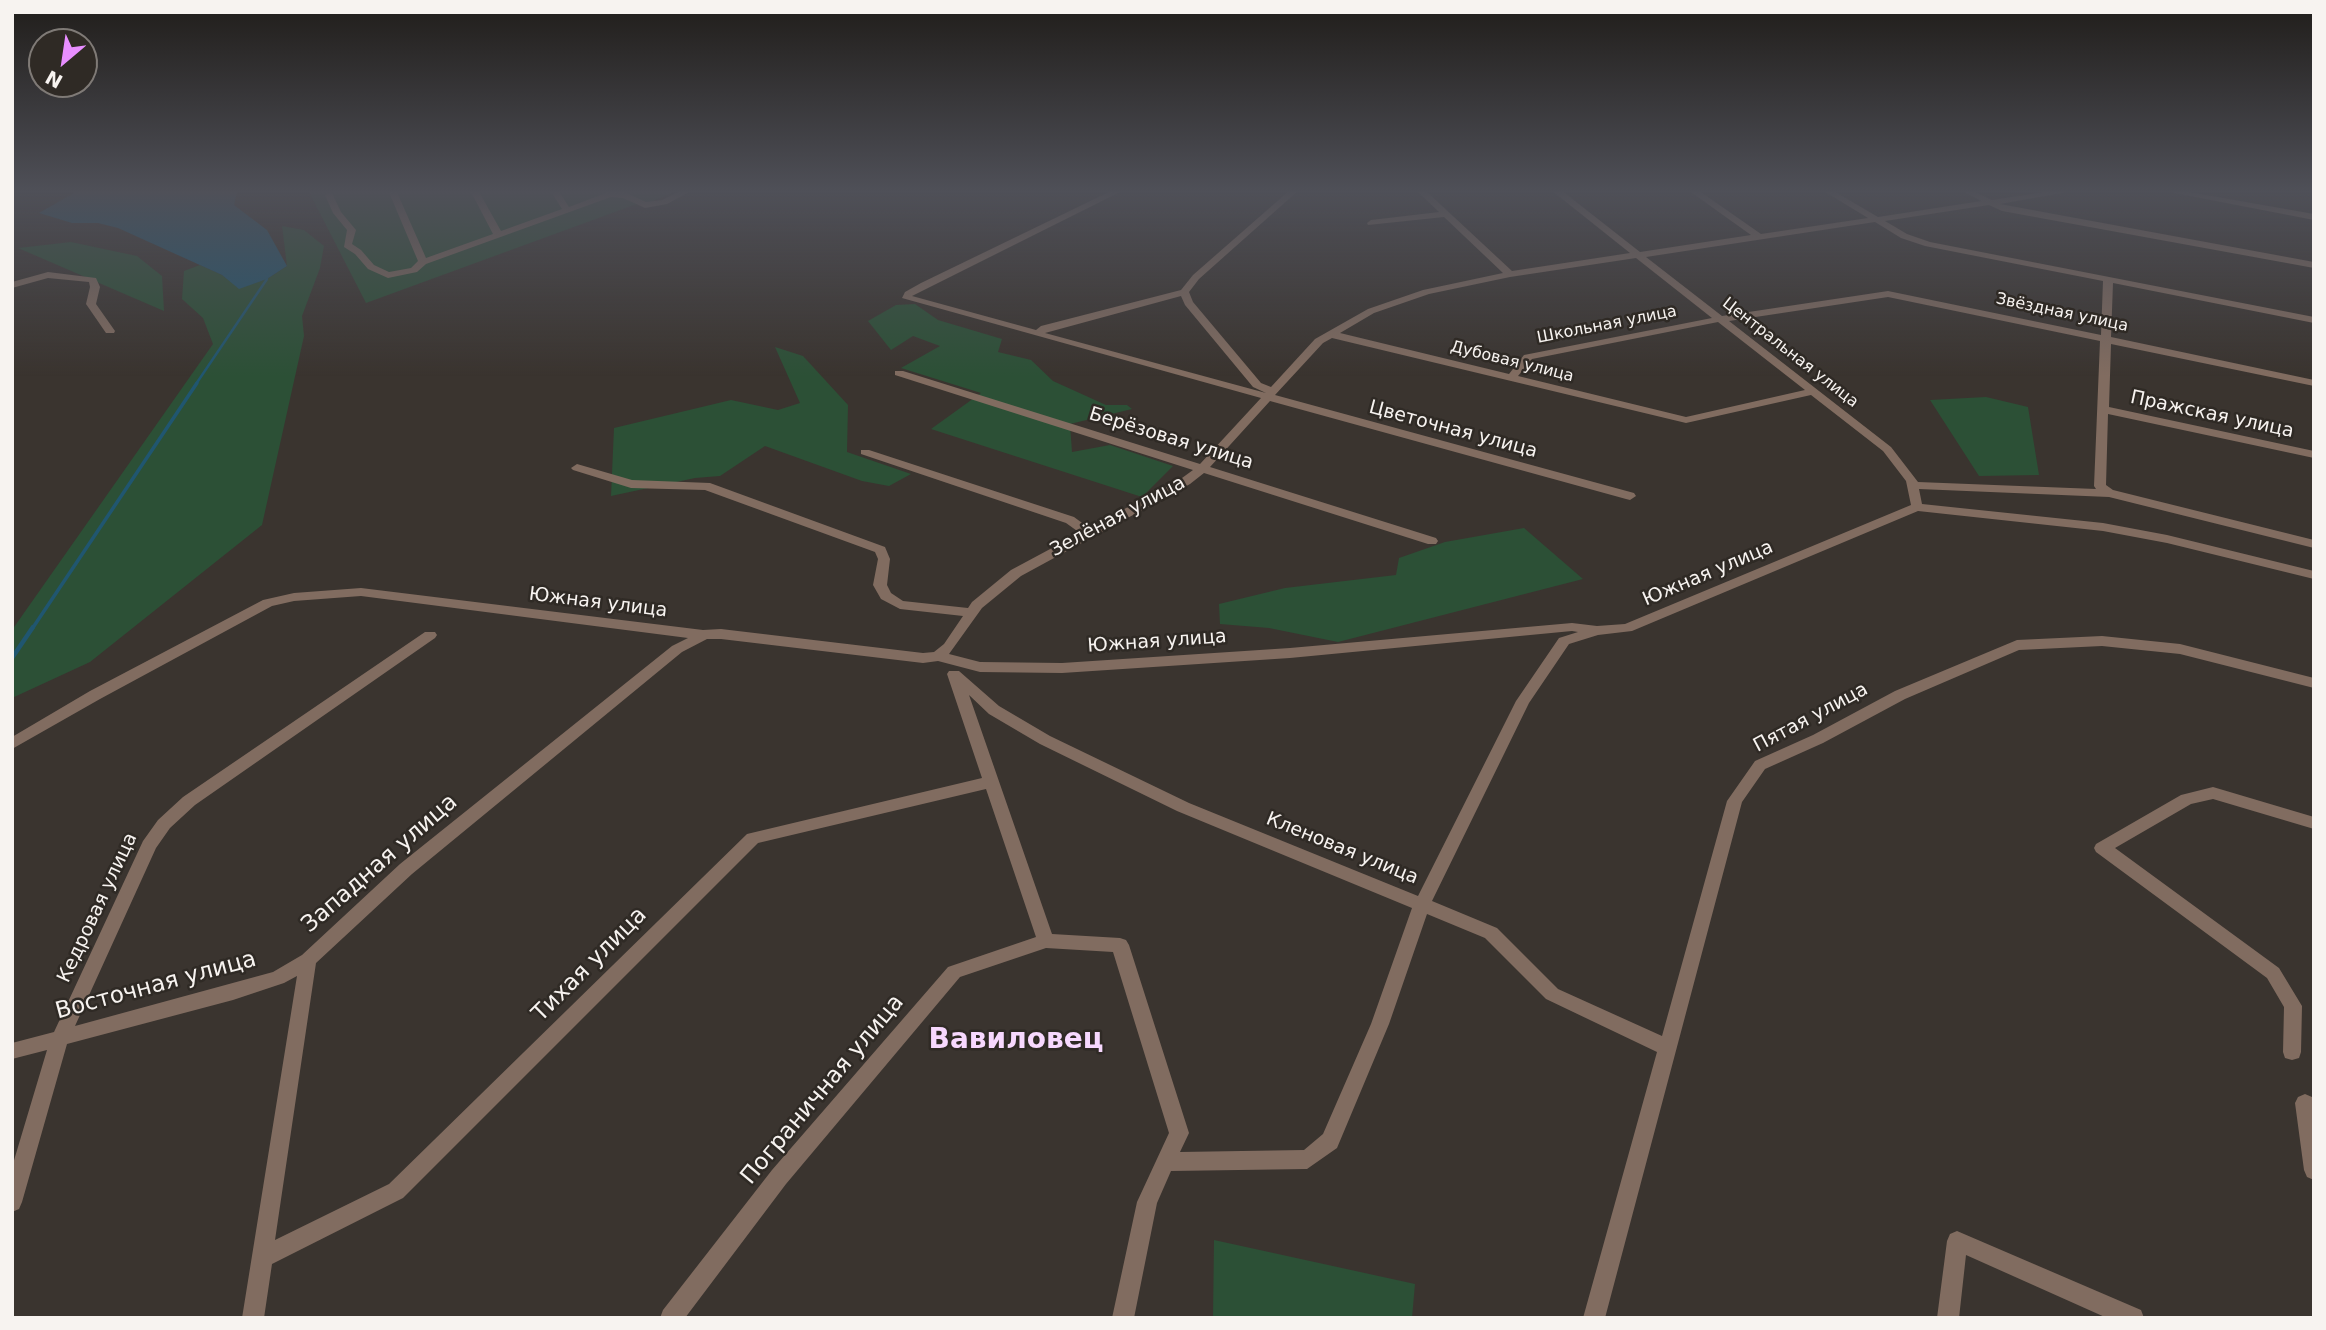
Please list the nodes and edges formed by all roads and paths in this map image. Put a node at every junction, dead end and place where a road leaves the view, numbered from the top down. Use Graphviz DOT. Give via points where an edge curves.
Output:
graph roads {
  1 [pos="358,252"];
  2 [pos="420,252"];
  3 [pos="450,252"];
  4 [pos="992,252"];
  5 [pos="1224,252"];
  6 [pos="1486,252"];
  7 [pos="1634,252"];
  8 [pos="1649,252"];
  9 [pos="1968,252"];
  10 [pos="2246,252"];
  11 [pos="1636,254"];
  12 [pos="424,262"];
  13 [pos="2314,265"];
  14 [pos="1510,274"];
  15 [pos="2108,280"];
  16 [pos="12,285"];
  17 [pos="1184,292"];
  18 [pos="1720,319"];
  19 [pos="2314,320"];
  20 [pos="110,331"];
  21 [pos="1038,334"];
  22 [pos="1330,334"];
  23 [pos="2106,338"];
  24 [pos="899,373"];
  25 [pos="1511,378"];
  26 [pos="2314,383"];
  27 [pos="1815,391"];
  28 [pos="1270,395"];
  29 [pos="2102,409"];
  30 [pos="865,452"];
  31 [pos="2314,455"];
  32 [pos="1204,467"];
  33 [pos="577,468"];
  34 [pos="1913,485"];
  35 [pos="2109,493"];
  36 [pos="1630,496"];
  37 [pos="1917,507"];
  38 [pos="1087,533"];
  39 [pos="1433,541"];
  40 [pos="2314,544"];
  41 [pos="2314,575"];
  42 [pos="971,613"];
  43 [pos="1597,631"];
  44 [pos="430,635"];
  45 [pos="703,635"];
  46 [pos="938,656"];
  47 [pos="954,674"];
  48 [pos="2314,683"];
  49 [pos="12,744"];
  50 [pos="990,782"];
  51 [pos="2314,823"];
  52 [pos="1422,904"];
  53 [pos="1046,941"];
  54 [pos="308,960"];
  55 [pos="60,1038"];
  56 [pos="1669,1048"];
  57 [pos="12,1051"];
  58 [pos="2292,1052"];
  59 [pos="2305,1103"];
  60 [pos="1166,1162"];
  61 [pos="2314,1170"];
  62 [pos="12,1202"];
  63 [pos="262,1258"];
  64 [pos="253,1318"];
  65 [pos="671,1318"];
  66 [pos="1123,1318"];
  67 [pos="1594,1318"];
  68 [pos="1948,1318"];
  69 [pos="2133,1318"];
  1 -- 12 [label="street" via="371,267 388,275 414,270"];
  2 -- 12 [label="street"];
  3 -- 12 [label="street"];
  4 -- 21 [label="street, Цветочная улица" via="908,293 907,298"];
  5 -- 17 [label="street"];
  6 -- 14 [label="street"];
  7 -- 11 [label="street, Центральная улица"];
  8 -- 11 [label="street, Зелёная улица"];
  9 -- 15 [label="street"];
  10 -- 13 [label="street"];
  11 -- 14 [label="street, Зелёная улица"];
  11 -- 18 [label="street, Центральная улица"];
  14 -- 22 [label="street, Зелёная улица" via="1396,301"];
  15 -- 19 [label="street"];
  15 -- 23 [label="street"];
  16 -- 20 [label="street" via="48,275 93,281 91,303"];
  17 -- 21 [label="street" via="1045,328"];
  17 -- 28 [label="street" via="1188,303"];
  18 -- 23 [label="street, Звёздная улица" via="1888,294"];
  18 -- 25 [label="street, Школьная улица" via="1528,357"];
  18 -- 27 [label="street, Центральная улица"];
  21 -- 28 [label="street, Цветочная улица"];
  22 -- 25 [label="street, Дубовая улица"];
  22 -- 28 [label="street, Зелёная улица"];
  23 -- 26 [label="street, Звёздная улица"];
  23 -- 29 [label="street"];
  24 -- 32 [label="street, Берёзовая улица"];
  25 -- 27 [label="street, Дубовая улица" via="1686,420"];
  27 -- 34 [label="street, Центральная улица" via="1887,449"];
  28 -- 32 [label="street, Зелёная улица"];
  28 -- 36 [label="street, Цветочная улица"];
  29 -- 31 [label="street, Пражская улица"];
  29 -- 35 [label="street" via="2098,478 2099,486"];
  30 -- 38 [label="street" via="1070,520"];
  32 -- 38 [label="street, Зелёная улица"];
  32 -- 39 [label="street, Берёзовая улица"];
  33 -- 42 [label="street" via="631,484 706,486 868,544 881,550 880,585 886,596 900,605"];
  34 -- 35 [label="street"];
  34 -- 37 [label="street, Центральная улица"];
  35 -- 40 [label="street"];
  37 -- 41 [label="street, Южная улица" via="2103,527"];
  37 -- 43 [label="street, Южная улица" via="1627,628"];
  38 -- 42 [label="street, Зелёная улица" via="1016,573"];
  42 -- 46 [label="street, Зелёная улица"];
  43 -- 46 [label="street, Южная улица" via="1572,626 1290,653 1062,668 980,667"];
  43 -- 52 [label="street, Кленовая улица" via="1564,641 1523,701"];
  44 -- 55 [label="street, Кедровая улица" via="189,801 164,824 149,845"];
  45 -- 46 [label="street, Южная улица" via="923,659"];
  45 -- 49 [label="street, Южная улица" via="361,592 294,597 268,603"];
  45 -- 54 [label="street, Западная улица" via="677,649 405,869"];
  46 -- 47 [label="street"];
  47 -- 50 [label="street"];
  47 -- 52 [label="street, Кленовая улица" via="994,710 1058,746 1183,807"];
  48 -- 56 [label="street, Пятая улица" via="2180,649 2102,641 2017,645 1900,695 1760,765 1735,802"];
  50 -- 53 [label="street"];
  50 -- 63 [label="street, Тихая улица" via="753,838 396,1191"];
  51 -- 58 [label="street" via="2213,793 2187,799 2102,848 2273,973 2293,1006"];
  52 -- 56 [label="street" via="1491,933 1552,994"];
  52 -- 60 [label="street" via="1380,1024 1330,1142 1307,1159"];
  53 -- 60 [label="street" via="1121,946 1179,1133"];
  53 -- 65 [label="street, Пограничная улица" via="954,972 779,1177"];
  54 -- 55 [label="street, Восточная улица" via="278,978"];
  54 -- 63 [label="street, Западная улица"];
  55 -- 57 [label="street, Восточная улица"];
  55 -- 62 [label="street, Кедровая улица"];
  56 -- 67 [label="street, Пятая улица"];
  59 -- 61 [label="street"];
  60 -- 66 [label="street" via="1147,1202"];
  63 -- 64 [label="street, Западная улица"];
  68 -- 69 [label="street" via="1957,1241"];
}
